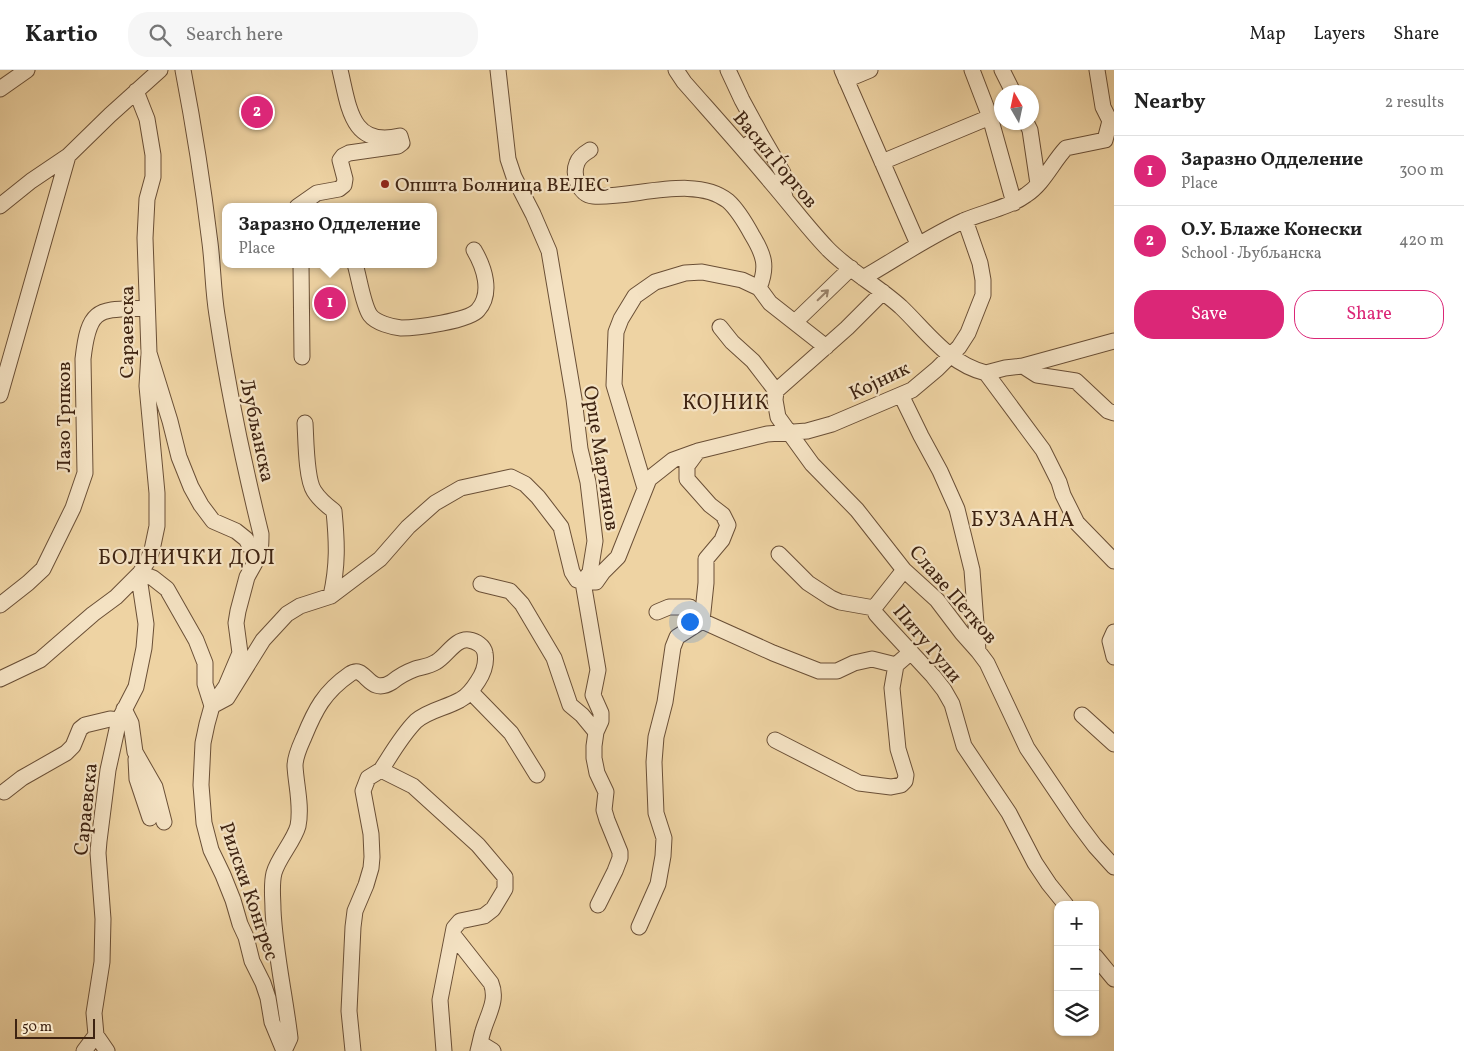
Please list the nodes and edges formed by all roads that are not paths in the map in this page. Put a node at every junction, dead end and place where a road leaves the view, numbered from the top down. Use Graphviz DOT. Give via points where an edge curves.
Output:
graph roads {
  1 [pos="27,70"];
  2 [pos="160,70"];
  3 [pos="183,70"];
  4 [pos="340,70"];
  5 [pos="498,70"];
  6 [pos="676,70"];
  7 [pos="728,70"];
  8 [pos="870,70"];
  9 [pos="972,70"];
  10 [pos="1002,70"];
  11 [pos="1097,70"];
  12 [pos="844,75"];
  13 [pos="1009,85"];
  14 [pos="0,89"];
  15 [pos="136,91"];
  16 [pos="990,117"];
  17 [pos="1030,130"];
  18 [pos="761,135"];
  19 [pos="743,148"];
  20 [pos="590,150"];
  21 [pos="68,156"];
  22 [pos="882,162"];
  23 [pos="1038,184"];
  24 [pos="786,200"];
  25 [pos="1014,202"];
  26 [pos="303,203"];
  27 [pos="0,206"];
  28 [pos="965,220"];
  29 [pos="918,244"];
  30 [pos="474,250"];
  31 [pos="301,268"];
  32 [pos="356,268"];
  33 [pos="857,273"];
  34 [pos="759,288"];
  35 [pos="883,292"];
  36 [pos="147,308"];
  37 [pos="795,322"];
  38 [pos="720,327"];
  39 [pos="17,335"];
  40 [pos="1114,341"];
  41 [pos="0,347"];
  42 [pos="826,347"];
  43 [pos="149,353"];
  44 [pos="302,357"];
  45 [pos="950,357"];
  46 [pos="1023,366"];
  47 [pos="986,373"];
  48 [pos="776,391"];
  49 [pos="0,395"];
  50 [pos="901,395"];
  51 [pos="1114,413"];
  52 [pos="305,423"];
  53 [pos="789,432"];
  54 [pos="698,451"];
  55 [pos="645,488"];
  56 [pos="779,554"];
  57 [pos="257,559"];
  58 [pos="1114,561"];
  59 [pos="904,570"];
  60 [pos="140,573"];
  61 [pos="583,582"];
  62 [pos="481,584"];
  63 [pos="331,596"];
  64 [pos="0,604"];
  65 [pos="874,608"];
  66 [pos="657,612"];
  67 [pos="702,621"];
  68 [pos="1114,632"];
  69 [pos="978,651"];
  70 [pos="911,652"];
  71 [pos="1114,657"];
  72 [pos="896,665"];
  73 [pos="0,680"];
  74 [pos="471,692"];
  75 [pos="212,706"];
  76 [pos="121,714"];
  77 [pos="1082,715"];
  78 [pos="596,732"];
  79 [pos="775,740"];
  80 [pos="1114,744"];
  81 [pos="381,770"];
  82 [pos="536,775"];
  83 [pos="4,792"];
  84 [pos="157,820"];
  85 [pos="1114,867"];
  86 [pos="1063,901"];
  87 [pos="598,904"];
  88 [pos="639,927"];
  89 [pos="454,936"];
  90 [pos="1099,961"];
  91 [pos="1114,979"];
  92 [pos="96,1035"];
  93 [pos="484,1048"];
  94 [pos="84,1051"];
  95 [pos="107,1051"];
  96 [pos="284,1051"];
  97 [pos="354,1051"];
  98 [pos="444,1051"];
  1 -- 14 [label="street"];
  2 -- 15 [label="street"];
  3 -- 57 [label="street, Љубљанска" via="194,125 230,398 260,534"];
  4 -- 26 [label="street" via="354,122 364,133 375,138 386,140 400,136 402,143 343,156 340,160 344,185 317,193"];
  5 -- 61 [label="street, Орце Мартинов" via="508,159 549,251 588,482 595,541 590,572"];
  6 -- 19 [label="street, Васил Ѓоргов"];
  7 -- 18 [label="street"];
  8 -- 12 [label="street"];
  9 -- 16 [label="street"];
  10 -- 13 [label="street"];
  11 -- 23 [label="street" via="1103,107 1110,121 1105,140 1066,148"];
  12 -- 22 [label="street"];
  15 -- 21 [label="street"];
  15 -- 36 [label="street, Сараевска" via="147,119 153,155 145,238"];
  16 -- 22 [label="street"];
  16 -- 25 [label="street"];
  17 -- 23 [label="street"];
  18 -- 19 [label="street"];
  18 -- 24 [label="street" via="783,173"];
  19 -- 24 [label="street, Васил Ѓоргов"];
  20 -- 34 [label="street" via="576,164 576,172 581,189 592,196 689,189 713,193 728,201 763,256 765,264"];
  21 -- 27 [label="street"];
  21 -- 39 [label="street"];
  22 -- 29 [label="street"];
  23 -- 25 [label="street"];
  24 -- 33 [label="street, Васил Ѓоргов" via="828,249"];
  25 -- 28 [label="street"];
  28 -- 29 [label="street"];
  28 -- 45 [label="street, Којник" via="980,263 983,294 968,333"];
  29 -- 33 [label="street"];
  30 -- 32 [label="street" via="486,280 484,300 470,317 436,324 400,328 382,324 370,316"];
  31 -- 44 [label="street"];
  33 -- 35 [label="street, Васил Ѓоргов"];
  37 -- 33 [label="street, one-way"];
  34 -- 37 [label="street" via="770,303"];
  34 -- 55 [label="street" via="723,275 684,273 655,282 635,296 621,319 616,332 614,385"];
  35 -- 42 [label="street"];
  35 -- 45 [label="street, Васил Ѓоргов"];
  36 -- 43 [label="street, Сараевска"];
  36 -- 64 [label="street, Лазо Трпков" via="100,312 93,319 82,358 83,484 43,569"];
  37 -- 42 [label="street"];
  38 -- 48 [label="street"];
  39 -- 41 [label="street"];
  39 -- 49 [label="street"];
  40 -- 46 [label="street"];
  42 -- 48 [label="street"];
  43 -- 57 [label="street" via="191,487 213,521 246,539"];
  43 -- 60 [label="street, Сараевска" via="147,397 157,493 157,526 152,550"];
  45 -- 47 [label="street, Васил Ѓоргов" via="973,370"];
  45 -- 50 [label="street, Којник" via="923,382"];
  46 -- 47 [label="street"];
  46 -- 51 [label="street" via="1037,375 1076,381"];
  47 -- 58 [label="street" via="1043,450 1076,522"];
  48 -- 53 [label="street, Славе Петков" via="776,411"];
  50 -- 53 [label="street, Којник" via="832,424"];
  50 -- 69 [label="street" via="956,509 972,570"];
  52 -- 63 [label="street" via="312,489 334,511 338,549"];
  53 -- 54 [label="street" via="767,434"];
  53 -- 59 [label="street, Славе Петков" via="812,464 857,510"];
  54 -- 55 [label="street" via="673,460 654,474"];
  54 -- 67 [label="street" via="687,466 687,479 723,515 728,525 722,540 706,559"];
  55 -- 61 [label="street" via="618,556 596,582"];
  56 -- 65 [label="street, Питу Гули" via="808,583 831,598"];
  57 -- 75 [label="street, Љубљанска" via="247,577 238,611 236,623 240,653 226,686"];
  59 -- 65 [label="street"];
  59 -- 69 [label="street, Славе Петков" via="937,600"];
  60 -- 73 [label="street, Сараевска" via="40,660"];
  60 -- 75 [label="street" via="167,589 200,648"];
  60 -- 76 [label="street, Сараевска" via="146,634 136,687"];
  61 -- 63 [label="street" via="577,580 572,572 561,527 553,514 525,484 511,477 461,488 435,503 380,558"];
  61 -- 78 [label="street" via="598,670 593,694 602,721"];
  62 -- 78 [label="street" via="510,591 522,604 554,658 570,705"];
  63 -- 75 [label="street" via="287,614 264,640 227,698"];
  65 -- 70 [label="street, Питу Гули"];
  66 -- 67 [label="street" via="669,606 690,607"];
  67 -- 72 [label="street" via="819,671 837,671 872,659"];
  67 -- 88 [label="street" via="677,637 673,647 654,762 656,813 664,838 663,856 658,884"];
  68 -- 71 [label="street" via="1110,641"];
  69 -- 85 [label="street, Славе Петков" via="987,663 1027,748 1077,822"];
  70 -- 72 [label="street"];
  70 -- 86 [label="street, Питу Гули" via="948,697 964,746 1009,813 1035,863"];
  72 -- 79 [label="street" via="892,688 894,722 906,775 901,785 859,783"];
  74 -- 81 [label="street" via="418,720 402,736"];
  74 -- 82 [label="street" via="511,732"];
  74 -- 96 [label="street" via="484,673 485,650 477,642 462,640 436,662 384,686 373,684 360,672 350,674 320,703 311,718 295,763 298,826 277,865 273,881 275,938 290,1038"];
  75 -- 96 [label="street, Рилски Конгрес" via="203,743 201,785 207,838 233,900"];
  76 -- 83 [label="street" via="86,725 80,729 66,754 22,778"];
  76 -- 84 [label="street" via="131,723 135,752 155,787"];
  76 -- 92 [label="street, Сараевска" via="108,770 98,853 103,919 102,962 94,1013"];
  77 -- 80 [label="street"];
  78 -- 87 [label="street" via="595,765 606,792 604,810 620,858"];
  81 -- 89 [label="street" via="413,786 478,845 505,877 505,889 493,909 484,916 457,923"];
  81 -- 97 [label="street" via="368,778 363,791 372,857 353,927 350,1011"];
  89 -- 93 [label="street" via="494,990 494,1001 483,1030"];
  89 -- 98 [label="street" via="440,1000"];
  90 -- 91 [label="street"];
  92 -- 94 [label="street"];
  92 -- 95 [label="street"];
}
